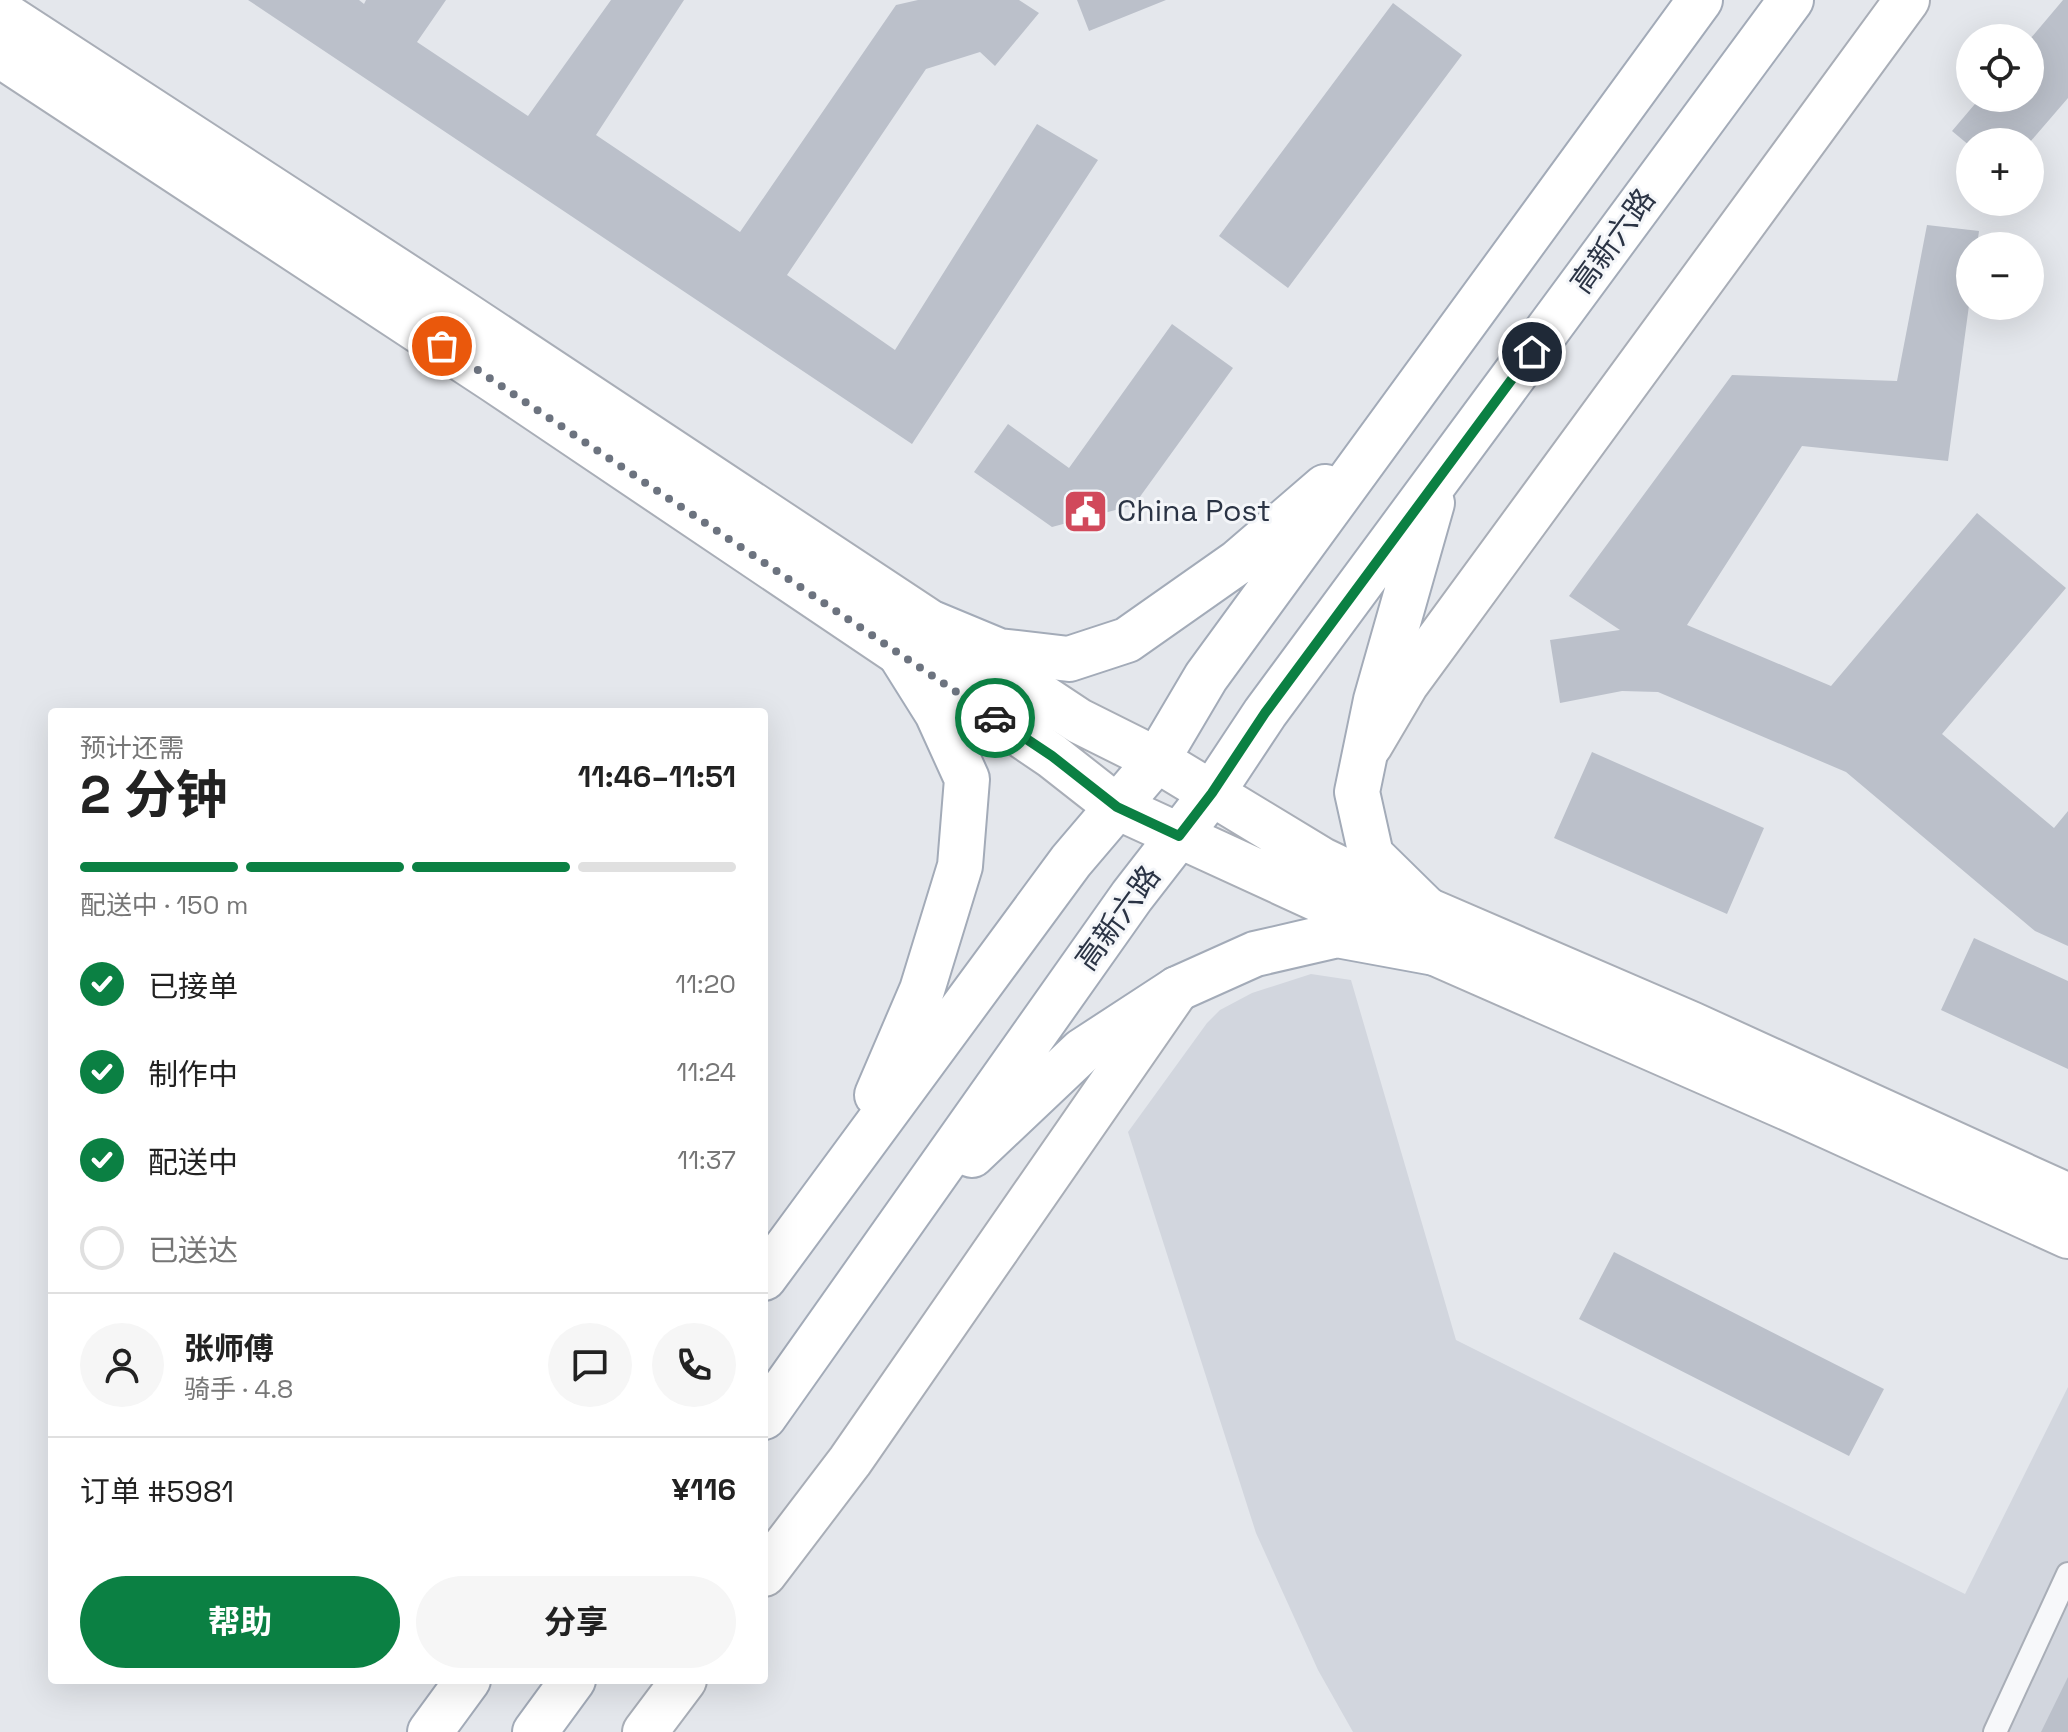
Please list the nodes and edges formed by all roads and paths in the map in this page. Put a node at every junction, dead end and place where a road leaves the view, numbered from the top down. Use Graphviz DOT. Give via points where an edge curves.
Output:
graph roads {
  1 [pos="1700,0"];
  2 [pos="1791,0"];
  3 [pos="1907,0"];
  4 [pos="0,12"];
  5 [pos="0,55"];
  6 [pos="1381,439"];
  7 [pos="1439,477"];
  8 [pos="934,624"];
  9 [pos="900,654"];
  10 [pos="1365,754"];
  11 [pos="1157,760"];
  12 [pos="1212,793"];
  13 [pos="1117,807"];
  14 [pos="1179,836"];
  15 [pos="1427,910"];
  16 [pos="1435,953"];
  17 [pos="1177,989"];
  18 [pos="846,1167"];
  19 [pos="2068,1196"];
  20 [pos="903,1219"];
  21 [pos="2068,1236"];
  22 [pos="768,1273"];
  23 [pos="768,1411"];
  24 [pos="768,1569"];
  25 [pos="2068,1574"];
  26 [pos="465,1684"];
  27 [pos="570,1684"];
  28 [pos="681,1684"];
  29 [pos="430,1732"];
  30 [pos="535,1732"];
  31 [pos="645,1732"];
  32 [pos="1995,1732"];
  1 -- 6 [label="main road"];
  2 -- 7 [label="main road, 高新六路"];
  3 -- 10 [label="main road" via="1406,684"];
  4 -- 8 [label="main road"];
  5 -- 9 [label="main road"];
  6 -- 8 [label="main road" via="1238,562 1127,640 1069,659 999,651"];
  6 -- 11 [label="main road" via="1206,677"];
  7 -- 10 [label="main road"];
  7 -- 12 [label="main road, 高新六路"];
  8 -- 11 [label="main road" via="1079,721"];
  9 -- 13 [label="main road" via="1052,756"];
  9 -- 18 [label="main road" via="937,713 967,779 960,866 922,990"];
  10 -- 15 [label="main road" via="1357,792 1371,855"];
  11 -- 12 [label="main road"];
  11 -- 13 [label="main road"];
  12 -- 14 [label="main road, 高新六路"];
  12 -- 15 [label="main road" via="1322,860"];
  13 -- 14 [label="main road"];
  13 -- 18 [label="main road" via="1071,861"];
  14 -- 16 [label="main road"];
  14 -- 20 [label="main road, 高新六路"];
  15 -- 19 [label="main road"];
  16 -- 17 [label="main road" via="1337,935 1255,954"];
  16 -- 21 [label="main road"];
  17 -- 20 [label="main road" via="1082,1051"];
  17 -- 24 [label="main road" via="850,1461"];
  18 -- 22 [label="main road"];
  20 -- 23 [label="main road, 高新六路"];
  25 -- 32 [label="lane"];
  26 -- 29 [label="main road"];
  27 -- 30 [label="main road"];
  28 -- 31 [label="main road"];
}
